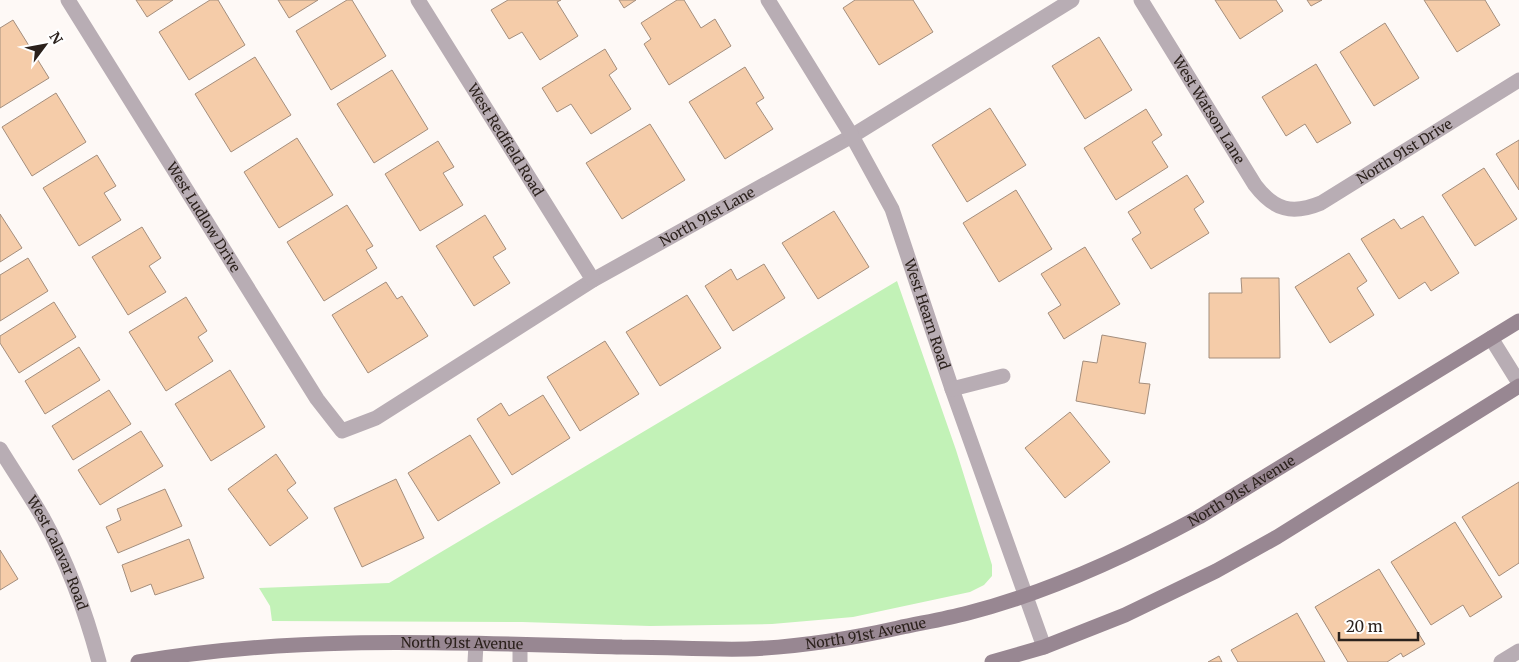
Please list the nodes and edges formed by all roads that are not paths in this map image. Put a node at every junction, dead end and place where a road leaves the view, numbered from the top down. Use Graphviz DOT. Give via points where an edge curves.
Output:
graph roads {
  1 [pos="68,0"];
  2 [pos="418,0"];
  3 [pos="768,0"];
  4 [pos="1072,0"];
  5 [pos="1141,0"];
  6 [pos="1519,80"];
  7 [pos="852,136"];
  8 [pos="1285,209"];
  9 [pos="593,280"];
  10 [pos="1519,321"];
  11 [pos="1491,338"];
  12 [pos="1003,376"];
  13 [pos="1519,384"];
  14 [pos="952,389"];
  15 [pos="342,431"];
  16 [pos="0,449"];
  17 [pos="1025,595"];
  18 [pos="476,644"];
  19 [pos="520,644"];
  20 [pos="1044,647"];
  21 [pos="1519,651"];
  22 [pos="99,662"];
  23 [pos="138,662"];
  24 [pos="475,662"];
  25 [pos="520,662"];
  26 [pos="992,662"];
  27 [pos="1502,662"];
  1 -- 15 [label="street, West Ludlow Drive" via="316,399"];
  2 -- 9 [label="street, West Redfield Road"];
  3 -- 7 [label="street, West Hearn Road"];
  4 -- 7 [label="street, North 91st Lane"];
  5 -- 8 [label="street, West Watson Lane" via="1255,185 1262,195"];
  6 -- 8 [label="street, North 91st Drive" via="1321,203 1310,208"];
  7 -- 9 [label="street, North 91st Lane"];
  7 -- 14 [label="street, West Hearn Road" via="892,209"];
  9 -- 15 [label="street, North 91st Lane" via="376,418"];
  10 -- 11 [label="main road, North 91st Avenue"];
  11 -- 13 [label="street"];
  11 -- 17 [label="main road, North 91st Avenue" via="1199,518 1094,569"];
  12 -- 14 [label="street"];
  13 -- 20 [label="main road" via="1277,537 1216,571 1126,616"];
  14 -- 17 [label="street, West Hearn Road"];
  16 -- 22 [label="street, West Calavar Road" via="60,550"];
  17 -- 19 [label="main road, North 91st Avenue" via="969,613 870,634 772,647"];
  17 -- 20 [label="street, West Hearn Road"];
  18 -- 19 [label="main road, North 91st Avenue"];
  18 -- 23 [label="main road, North 91st Avenue" via="281,644"];
  18 -- 24 [label="street"];
  19 -- 25 [label="street"];
  20 -- 26 [label="main road"];
  21 -- 27 [label="street"];
}
